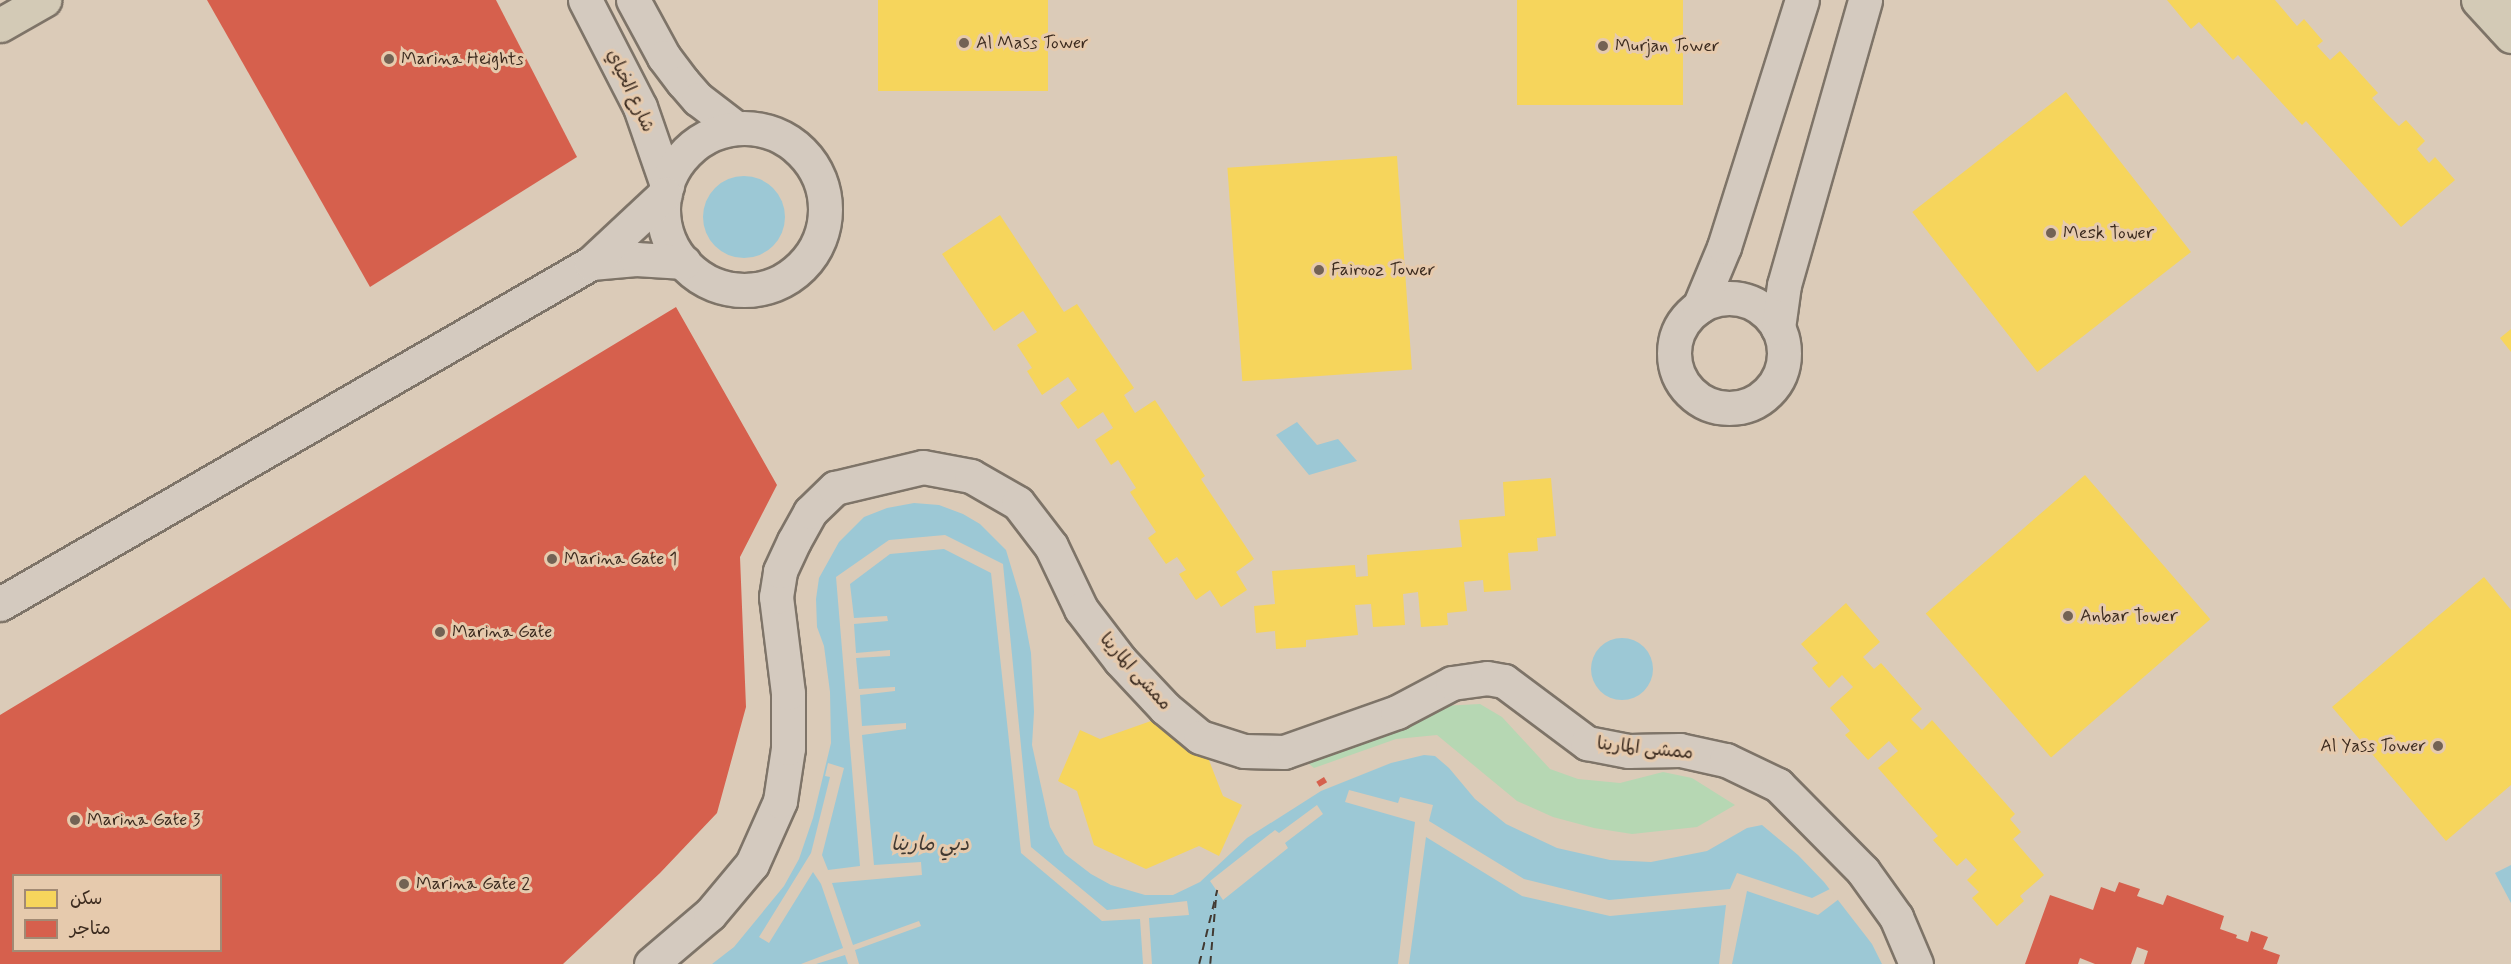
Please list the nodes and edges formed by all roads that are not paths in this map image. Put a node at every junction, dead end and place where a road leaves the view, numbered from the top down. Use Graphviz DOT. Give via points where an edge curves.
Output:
graph roads {
  1 [pos="44,0"];
  2 [pos="585,0"];
  3 [pos="633,0"];
  4 [pos="1802,0"];
  5 [pos="1865,0"];
  6 [pos="2478,0"];
  7 [pos="2506,21"];
  8 [pos="0,25"];
  9 [pos="736,128"];
  10 [pos="666,190"];
  11 [pos="684,262"];
  12 [pos="591,263"];
  13 [pos="1699,308"];
  14 [pos="1778,328"];
  15 [pos="0,604"];
  16 [pos="651,964"];
  17 [pos="1916,964"];
  1 -- 8 [label="main road"];
  2 -- 10 [label="street, شارع الخياي" via="640,107"];
  3 -- 9 [label="street" via="664,57 683,82"];
  4 -- 13 [label="street" via="1721,255"];
  5 -- 14 [label="street" via="1784,285"];
  6 -- 7 [label="main road"];
  9 -- 10 [label="street" via="718,132 686,153"];
  9 -- 11 [label="street" via="774,134 806,156 824,190 825,210 815,248 804,264 771,286 752,290 732,289 698,275"];
  10 -- 11 [label="street" via="665,223 675,251"];
  10 -- 12 [label="street"];
  11 -- 12 [label="street"];
  12 -- 15 [label="street"];
  13 -- 14 [label="street" via="1716,300 1735,298 1752,303"];
  13 -- 14 [label="street" via="1679,331 1674,350 1677,370 1686,387 1700,400 1719,407 1741,408 1761,398 1777,381 1784,346"];
  16 -- 17 [label="street, ممشى المارينا" via="710,914 752,864 780,801 788,748 788,693 776,597 780,571 794,540 810,512 835,488 922,467 971,476 1018,503 1052,546 1081,609 1120,660 1165,708 1200,737 1244,751 1284,752 1397,712 1452,683 1487,678 1504,681 1587,743 1628,751 1680,750 1714,757 1778,785 1863,872 1896,917"];
}
